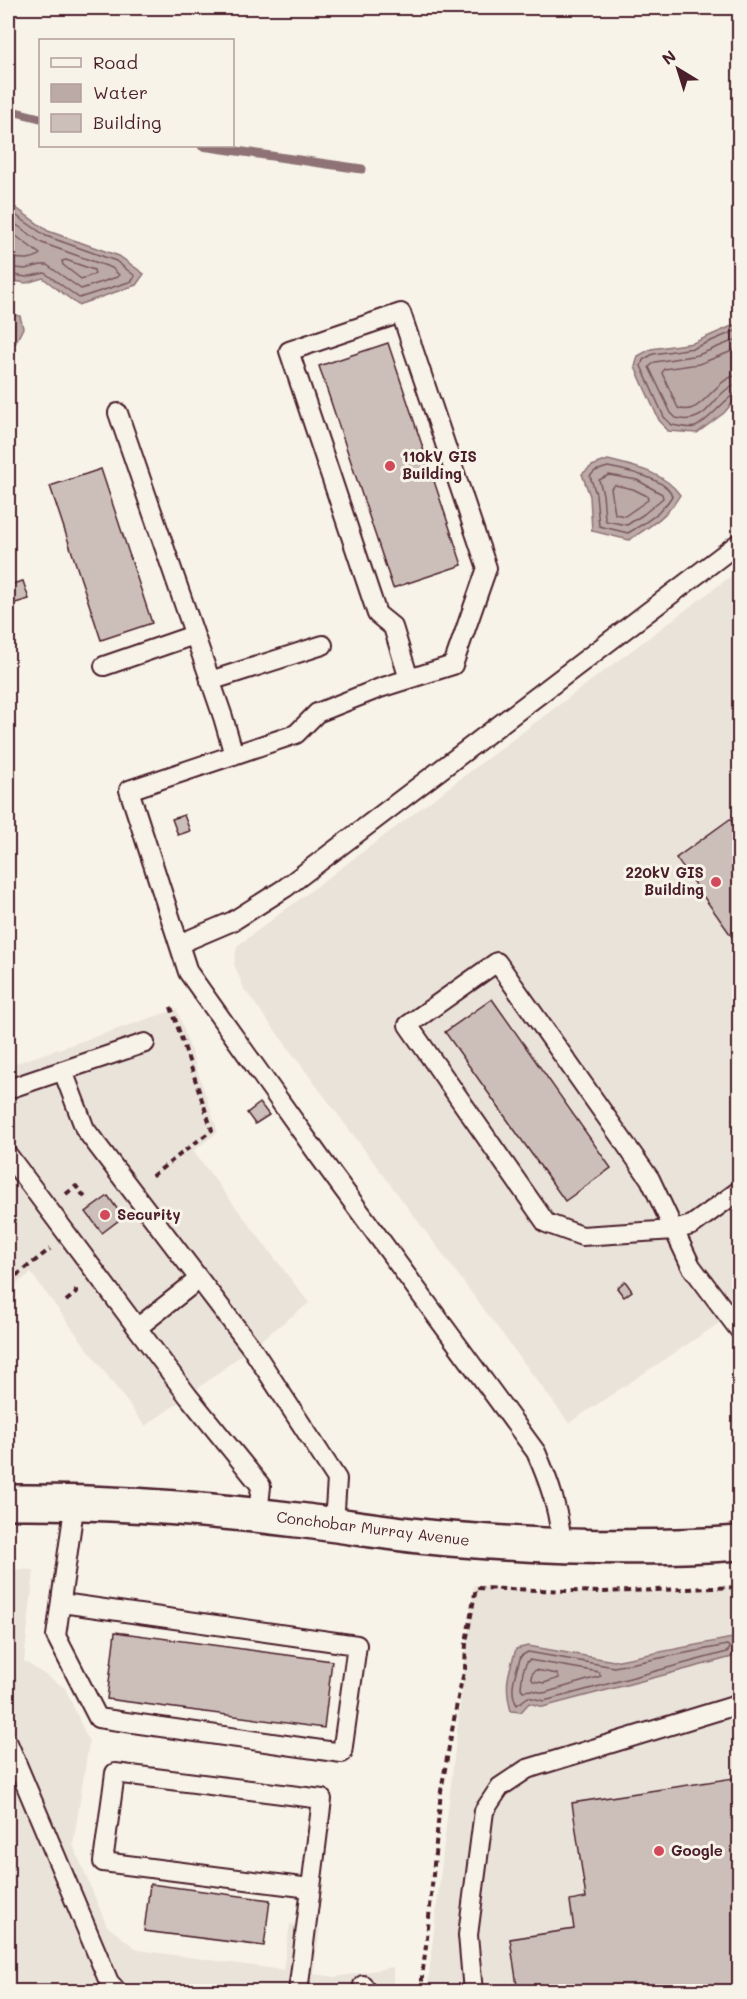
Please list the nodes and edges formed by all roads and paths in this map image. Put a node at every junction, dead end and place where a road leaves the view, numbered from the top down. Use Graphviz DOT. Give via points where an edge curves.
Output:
graph roads {
  1 [pos="117,412"];
  2 [pos="740,542"];
  3 [pos="195,635"];
  4 [pos="323,645"];
  5 [pos="104,666"];
  6 [pos="409,679"];
  7 [pos="210,681"];
  8 [pos="234,755"];
  9 [pos="179,944"];
  10 [pos="170,1004"];
  11 [pos="145,1043"];
  12 [pos="63,1071"];
  13 [pos="8,1089"];
  14 [pos="8,1155"];
  15 [pos="151,1177"];
  16 [pos="740,1190"];
  17 [pos="674,1230"];
  18 [pos="56,1245"];
  19 [pos="199,1279"];
  20 [pos="8,1282"];
  21 [pos="73,1296"];
  22 [pos="66,1301"];
  23 [pos="137,1328"];
  24 [pos="740,1331"];
  25 [pos="75,1501"];
  26 [pos="8,1502"];
  27 [pos="258,1515"];
  28 [pos="334,1524"];
  29 [pos="740,1543"];
  30 [pos="562,1546"];
  31 [pos="740,1587"];
  32 [pos="62,1603"];
  33 [pos="740,1704"];
  34 [pos="8,1743"];
  35 [pos="310,1888"];
  36 [pos="118,1992"];
  37 [pos="298,1992"];
  38 [pos="422,1992"];
  39 [pos="473,1992"];
  1 -- 3 [label="lane"];
  2 -- 9 [label="lane" via="285,888 233,921"];
  3 -- 5 [label="lane"];
  3 -- 7 [label="lane"];
  4 -- 7 [label="lane"];
  6 -- 6 [label="lane" via="453,665 487,568 401,314 289,351 377,614 393,627"];
  6 -- 8 [label="lane" via="317,714 296,734"];
  7 -- 8 [label="lane"];
  8 -- 9 [label="lane" via="129,790"];
  9 -- 30 [label="lane" via="188,972 536,1452 560,1518"];
  10 -- 15 [label="path" via="212,1130"];
  11 -- 12 [label="lane"];
  12 -- 13 [label="lane"];
  12 -- 19 [label="lane" via="85,1129"];
  14 -- 23 [label="lane"];
  16 -- 17 [label="lane" via="692,1225"];
  17 -- 17 [label="lane" via="650,1179 497,962 408,1025 546,1223 582,1236"];
  17 -- 24 [label="lane" via="691,1266"];
  18 -- 20 [label="path"];
  19 -- 23 [label="lane"];
  19 -- 28 [label="lane" via="251,1347 337,1479"];
  21 -- 22 [label="path"];
  23 -- 27 [label="lane" via="261,1486"];
  25 -- 26 [label="street, Conchobar Murray Avenue"];
  25 -- 27 [label="street, Conchobar Murray Avenue"];
  25 -- 32 [label="lane"];
  27 -- 28 [label="street, Conchobar Murray Avenue"];
  28 -- 30 [label="street, Conchobar Murray Avenue" via="447,1539"];
  29 -- 30 [label="street, Conchobar Murray Avenue"];
  31 -- 38 [label="path" via="602,1592 476,1588 441,1791"];
  32 -- 32 [label="lane" via="56,1636 98,1718 342,1753 357,1645"];
  33 -- 39 [label="lane" via="527,1769 500,1786 484,1811 477,1859 468,1935"];
  34 -- 36 [label="lane" via="109,1982"];
  35 -- 35 [label="lane" via="321,1799 115,1773 103,1862"];
  35 -- 37 [label="lane"];
}
